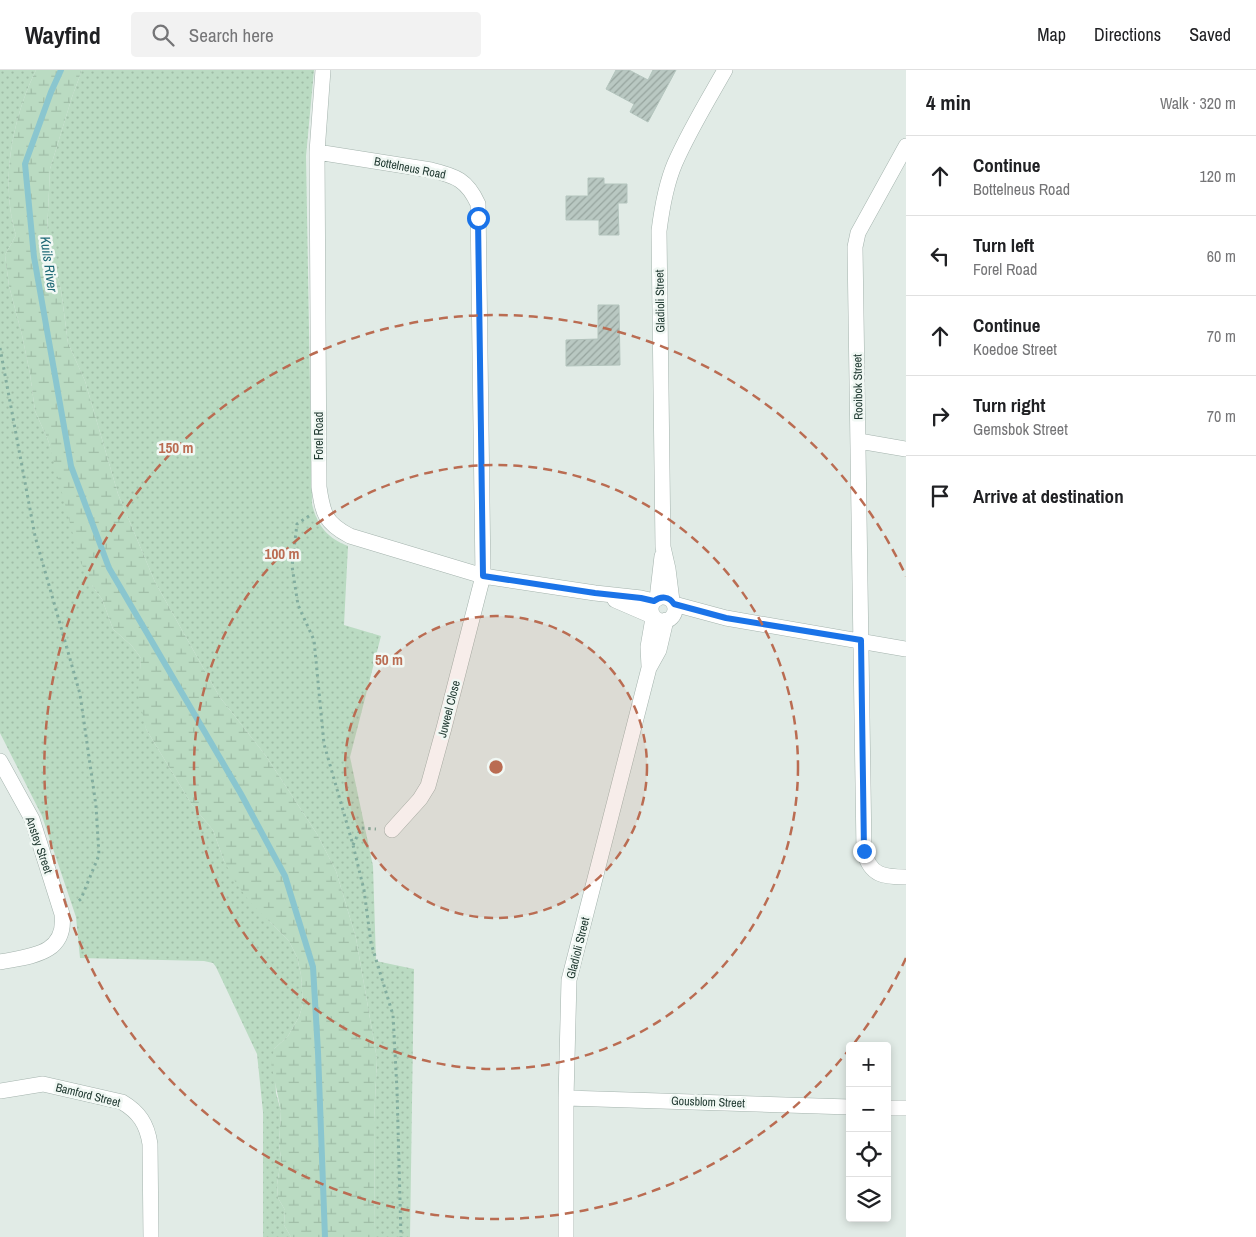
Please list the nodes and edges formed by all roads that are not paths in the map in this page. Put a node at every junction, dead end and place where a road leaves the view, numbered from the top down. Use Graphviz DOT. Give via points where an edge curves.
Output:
graph roads {
  1 [pos="323,70"];
  2 [pos="725,70"];
  3 [pos="906,146"];
  4 [pos="317,152"];
  5 [pos="859,441"];
  6 [pos="906,449"];
  7 [pos="483,576"];
  8 [pos="662,609"];
  9 [pos="861,640"];
  10 [pos="906,649"];
  11 [pos="0,761"];
  12 [pos="392,830"];
  13 [pos="906,878"];
  14 [pos="0,962"];
  15 [pos="0,1091"];
  16 [pos="566,1098"];
  17 [pos="846,1106"];
  18 [pos="891,1108"];
  19 [pos="906,1108"];
  20 [pos="151,1237"];
  21 [pos="566,1237"];
  1 -- 4 [label="street, Forel Road"];
  2 -- 8 [label="street, Gladioli Street" via="682,147 662,206 663,547 668,569"];
  3 -- 5 [label="street, Rooibok Street" via="856,239"];
  4 -- 7 [label="street, Forel Road" via="319,487 323,510 336,529 350,536"];
  4 -- 7 [label="street, Bottelneus Road" via="448,174 468,186 478,204"];
  5 -- 6 [label="street"];
  5 -- 9 [label="street, Rooibok Street"];
  7 -- 8 [label="street, Forel Road" via="641,598"];
  7 -- 12 [label="street, Juweel Close" via="428,786"];
  8 -- 9 [label="street, Forel Road"];
  8 -- 16 [label="street, Gladioli Street" via="648,647 649,668 569,980"];
  9 -- 10 [label="street, Forel Road"];
  9 -- 13 [label="street, Rooibok Street" via="864,851 866,860 877,872"];
  11 -- 14 [label="street, Anstey Street" via="32,820 63,924 61,934 52,947"];
  15 -- 20 [label="street, Bamford Street" via="43,1084 122,1102 131,1107 145,1123 150,1144"];
  16 -- 17 [label="street, Gousblom Street"];
  16 -- 21 [label="street, Gladioli Street"];
  18 -- 19 [label="street"];
}
